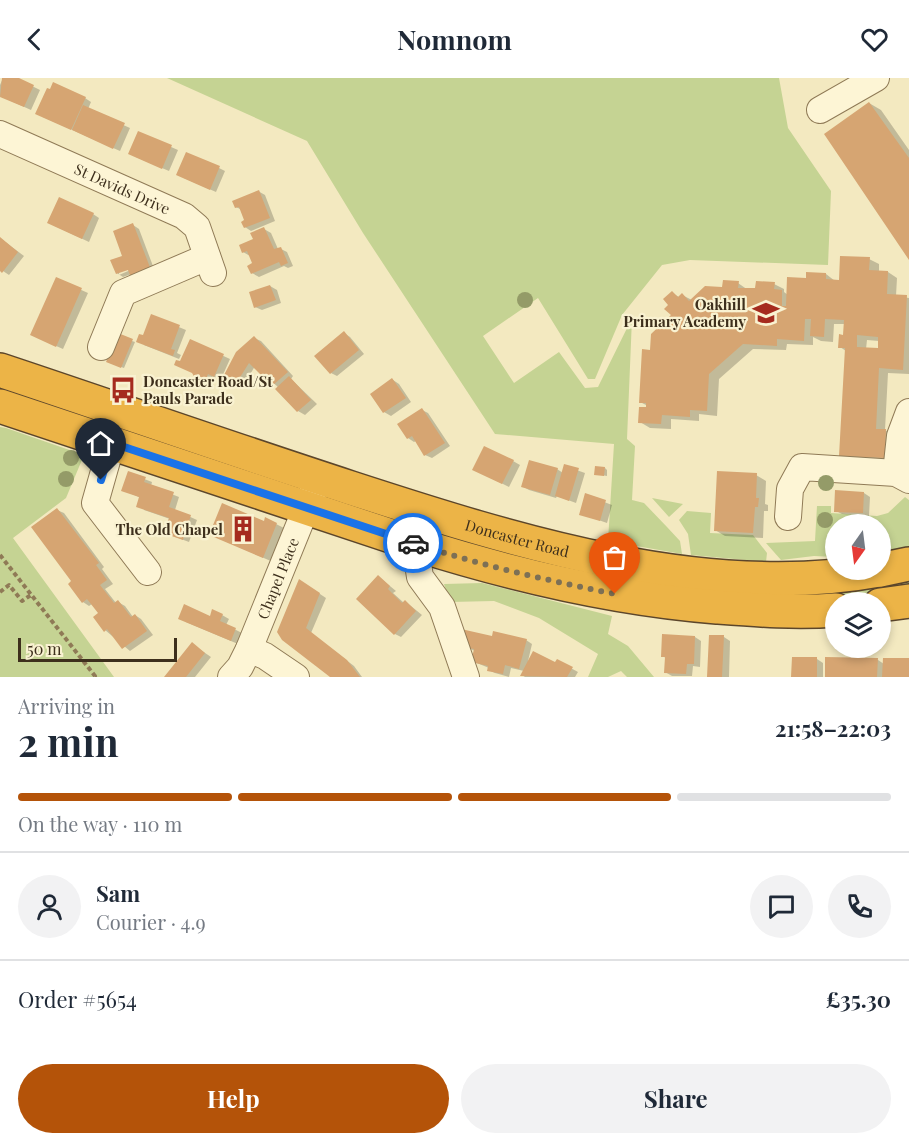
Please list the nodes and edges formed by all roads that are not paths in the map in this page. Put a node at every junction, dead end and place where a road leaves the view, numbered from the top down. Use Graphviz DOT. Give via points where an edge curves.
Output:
graph roads {
  1 [pos="876,78"];
  2 [pos="820,110"];
  3 [pos="0,134"];
  4 [pos="101,347"];
  5 [pos="0,370"];
  6 [pos="0,406"];
  7 [pos="909,412"];
  8 [pos="112,443"];
  9 [pos="903,477"];
  10 [pos="313,492"];
  11 [pos="788,517"];
  12 [pos="415,544"];
  13 [pos="909,564"];
  14 [pos="891,568"];
  15 [pos="148,572"];
  16 [pos="825,577"];
  17 [pos="909,601"];
  18 [pos="891,603"];
  19 [pos="825,610"];
  20 [pos="249,649"];
  21 [pos="231,677"];
  22 [pos="296,677"];
  23 [pos="466,677"];
  1 -- 2 [label="street"];
  3 -- 4 [label="street, St Davids Drive" via="130,201 184,216 197,227 210,265 123,293"];
  5 -- 10 [label="highway, Doncaster Road"];
  6 -- 8 [label="highway, Doncaster Road"];
  7 -- 9 [label="street" via="900,436"];
  8 -- 10 [label="highway, Doncaster Road"];
  8 -- 15 [label="street" via="95,503"];
  9 -- 11 [label="street" via="802,467 790,489"];
  10 -- 12 [label="highway, Doncaster Road"];
  10 -- 16 [label="highway, Doncaster Road" via="426,513 574,553 683,573 775,579"];
  10 -- 20 [label="street, Chapel Place"];
  12 -- 19 [label="highway, Doncaster Road" via="537,579 615,594 754,610"];
  12 -- 23 [label="street" via="420,577 442,607"];
  13 -- 14 [label="highway, Doncaster Road"];
  17 -- 18 [label="highway"];
  20 -- 21 [label="street, Chapel Place"];
  20 -- 22 [label="street"];
}
